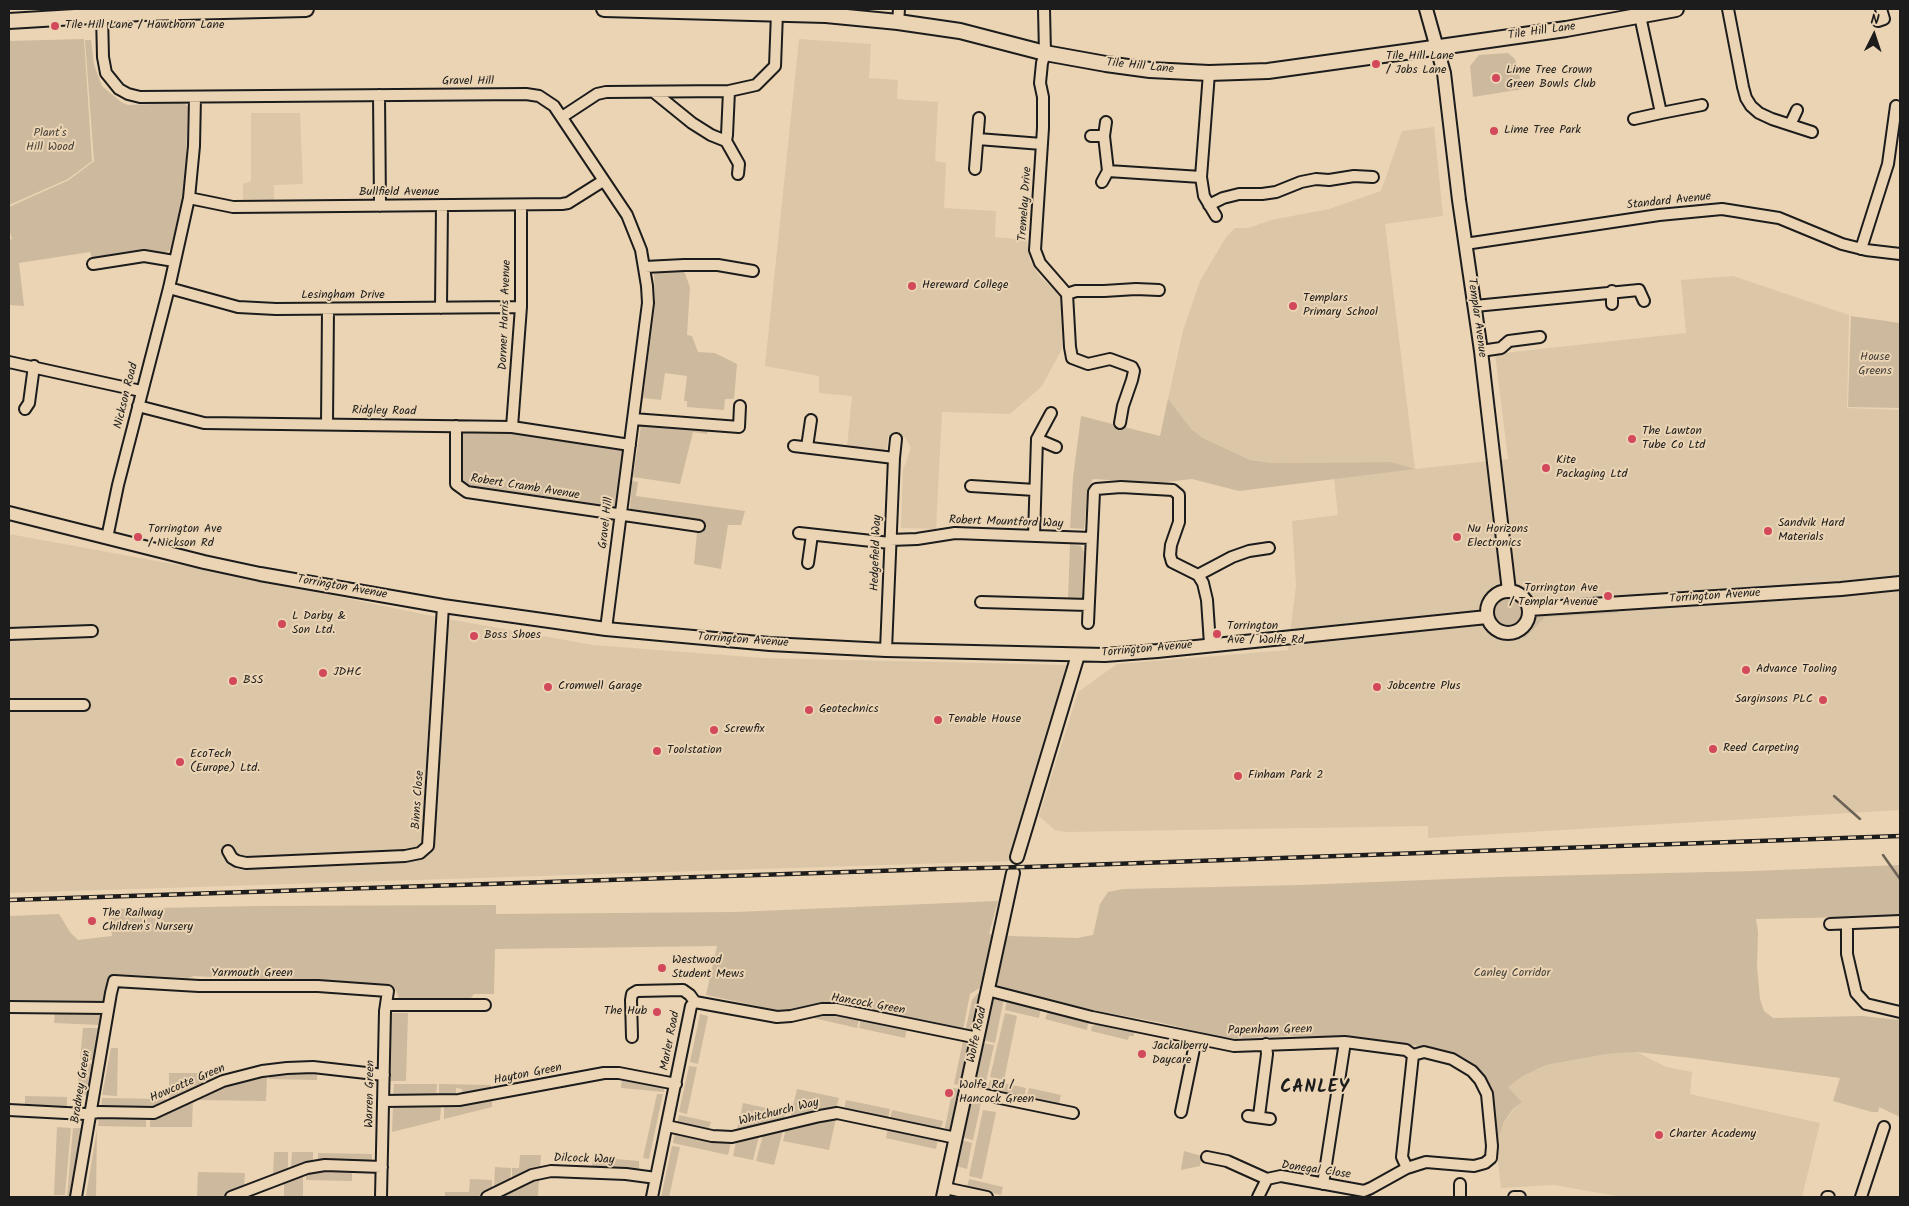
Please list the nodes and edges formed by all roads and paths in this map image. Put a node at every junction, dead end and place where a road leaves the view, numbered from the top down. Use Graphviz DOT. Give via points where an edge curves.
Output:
graph roads {
  1 [pos="306,9"];
  2 [pos="604,9"];
  3 [pos="1044,9"];
  4 [pos="1426,9"];
  5 [pos="1676,9"];
  6 [pos="1728,9"];
  7 [pos="1881,9"];
  8 [pos="189,10"];
  9 [pos="777,13"];
  10 [pos="102,15"];
  11 [pos="899,15"];
  12 [pos="1640,16"];
  13 [pos="1878,20"];
  14 [pos="9,21"];
  15 [pos="1438,47"];
  16 [pos="1045,53"];
  17 [pos="1209,73"];
  18 [pos="729,91"];
  19 [pos="655,93"];
  20 [pos="379,95"];
  21 [pos="195,97"];
  22 [pos="1702,105"];
  23 [pos="1896,106"];
  24 [pos="1797,110"];
  25 [pos="1661,113"];
  26 [pos="562,117"];
  27 [pos="978,118"];
  28 [pos="1634,119"];
  29 [pos="1106,122"];
  30 [pos="1790,125"];
  31 [pos="1812,132"];
  32 [pos="1091,136"];
  33 [pos="1104,136"];
  34 [pos="978,139"];
  35 [pos="726,141"];
  36 [pos="1042,144"];
  37 [pos="976,168"];
  38 [pos="1108,171"];
  39 [pos="738,174"];
  40 [pos="1373,176"];
  41 [pos="1201,177"];
  42 [pos="603,181"];
  43 [pos="1102,182"];
  44 [pos="189,198"];
  45 [pos="521,205"];
  46 [pos="1209,205"];
  47 [pos="380,206"];
  48 [pos="442,206"];
  49 [pos="1216,216"];
  50 [pos="1465,244"];
  51 [pos="1861,249"];
  52 [pos="1900,254"];
  53 [pos="174,261"];
  54 [pos="93,264"];
  55 [pos="645,267"];
  56 [pos="753,271"];
  57 [pos="169,288"];
  58 [pos="1159,290"];
  59 [pos="1612,291"];
  60 [pos="1067,294"];
  61 [pos="1644,302"];
  62 [pos="1612,304"];
  63 [pos="1475,306"];
  64 [pos="521,307"];
  65 [pos="441,308"];
  66 [pos="328,309"];
  67 [pos="1540,337"];
  68 [pos="1480,351"];
  69 [pos="9,362"];
  70 [pos="34,366"];
  71 [pos="141,391"];
  72 [pos="138,406"];
  73 [pos="740,406"];
  74 [pos="25,409"];
  75 [pos="1051,413"];
  76 [pos="633,419"];
  77 [pos="811,420"];
  78 [pos="1120,423"];
  79 [pos="327,424"];
  80 [pos="456,426"];
  81 [pos="512,427"];
  82 [pos="896,438"];
  83 [pos="1037,439"];
  84 [pos="630,445"];
  85 [pos="794,446"];
  86 [pos="807,447"];
  87 [pos="1056,447"];
  88 [pos="894,458"];
  89 [pos="971,486"];
  90 [pos="1035,490"];
  91 [pos="9,513"];
  92 [pos="621,515"];
  93 [pos="699,526"];
  94 [pos="799,533"];
  95 [pos="812,535"];
  96 [pos="1034,536"];
  97 [pos="107,538"];
  98 [pos="1091,538"];
  99 [pos="890,541"];
  100 [pos="1270,548"];
  101 [pos="808,563"];
  102 [pos="1198,575"];
  103 [pos="1900,582"];
  104 [pos="1509,590"];
  105 [pos="980,602"];
  106 [pos="1088,605"];
  107 [pos="443,606"];
  108 [pos="1529,609"];
  109 [pos="1487,617"];
  110 [pos="1088,623"];
  111 [pos="606,629"];
  112 [pos="92,630"];
  113 [pos="9,634"];
  114 [pos="1210,644"];
  115 [pos="886,650"];
  116 [pos="1078,655"];
  117 [pos="9,705"];
  118 [pos="84,705"];
  119 [pos="228,850"];
  120 [pos="1017,857"];
  121 [pos="1012,873"];
  122 [pos="1900,921"];
  123 [pos="1830,924"];
  124 [pos="1847,924"];
  125 [pos="114,981"];
  126 [pos="988,990"];
  127 [pos="388,991"];
  128 [pos="695,1002"];
  129 [pos="386,1005"];
  130 [pos="485,1005"];
  131 [pos="9,1006"];
  132 [pos="108,1008"];
  133 [pos="1900,1012"];
  134 [pos="632,1037"];
  135 [pos="978,1038"];
  136 [pos="1196,1039"];
  137 [pos="1345,1042"];
  138 [pos="1266,1044"];
  139 [pos="1413,1055"];
  140 [pos="384,1075"];
  141 [pos="676,1084"];
  142 [pos="966,1091"];
  143 [pos="383,1101"];
  144 [pos="9,1110"];
  145 [pos="1181,1112"];
  146 [pos="1073,1113"];
  147 [pos="90,1114"];
  148 [pos="1248,1116"];
  149 [pos="1259,1116"];
  150 [pos="1270,1119"];
  151 [pos="667,1126"];
  152 [pos="1884,1127"];
  153 [pos="956,1138"];
  154 [pos="1492,1146"];
  155 [pos="1207,1157"];
  156 [pos="382,1167"];
  157 [pos="1407,1168"];
  158 [pos="656,1178"];
  159 [pos="1267,1179"];
  160 [pos="1323,1184"];
  161 [pos="1460,1184"];
  162 [pos="944,1193"];
  163 [pos="76,1197"];
  164 [pos="231,1197"];
  165 [pos="381,1197"];
  166 [pos="487,1197"];
  167 [pos="652,1197"];
  168 [pos="987,1197"];
  169 [pos="1258,1197"];
  170 [pos="1460,1197"];
  171 [pos="1514,1197"];
  172 [pos="1520,1197"];
  173 [pos="1861,1197"];
  1 -- 8 [label="main road"];
  2 -- 9 [label="main road, Tile Hill Lane"];
  3 -- 16 [label="street, Tremelay Drive"];
  4 -- 15 [label="street, Templar Avenue"];
  5 -- 12 [label="main road, Tile Hill Lane"];
  6 -- 30 [label="street" via="1746,98 1759,113"];
  7 -- 13 [label="street" via="1884,19"];
  8 -- 10 [label="main road"];
  9 -- 11 [label="main road, Tile Hill Lane"];
  9 -- 18 [label="street" via="775,66 756,85"];
  10 -- 14 [label="main road"];
  10 -- 21 [label="street, Gravel Hill" via="104,66 119,89 140,97"];
  11 -- 16 [label="main road, Tile Hill Lane"];
  12 -- 15 [label="main road, Tile Hill Lane" via="1566,30"];
  12 -- 25 [label="street"];
  15 -- 17 [label="main road, Tile Hill Lane" via="1268,70"];
  15 -- 50 [label="street, Templar Avenue"];
  16 -- 17 [label="main road, Tile Hill Lane" via="1150,70"];
  16 -- 36 [label="street, Tremelay Drive" via="1040,82"];
  17 -- 41 [label="street"];
  18 -- 19 [label="street"];
  18 -- 35 [label="street"];
  19 -- 26 [label="street" via="597,94"];
  19 -- 35 [label="street" via="692,123"];
  20 -- 21 [label="street, Gravel Hill"];
  20 -- 26 [label="street, Gravel Hill" via="534,95 554,106"];
  20 -- 47 [label="street"];
  21 -- 44 [label="street, Nickson Road"];
  22 -- 25 [label="street"];
  23 -- 51 [label="street" via="1888,164"];
  24 -- 30 [label="street"];
  25 -- 28 [label="street"];
  26 -- 42 [label="street, Gravel Hill"];
  27 -- 34 [label="street"];
  29 -- 33 [label="street"];
  30 -- 31 [label="street"];
  32 -- 33 [label="street"];
  33 -- 38 [label="street"];
  34 -- 36 [label="street"];
  34 -- 37 [label="street"];
  35 -- 39 [label="street" via="739,164"];
  36 -- 60 [label="street, Tremelay Drive" via="1035,250 1040,263"];
  38 -- 41 [label="street"];
  38 -- 43 [label="street"];
  40 -- 46 [label="street" via="1316,179 1276,192 1239,194"];
  41 -- 46 [label="street"];
  42 -- 45 [label="street, Bullfield Avenue" via="568,203"];
  42 -- 55 [label="street, Gravel Hill" via="632,227"];
  44 -- 47 [label="street, Bullfield Avenue" via="233,207"];
  44 -- 53 [label="street, Nickson Road"];
  45 -- 48 [label="street, Bullfield Avenue"];
  45 -- 64 [label="street, Dormer Harris Avenue"];
  46 -- 49 [label="street"];
  47 -- 48 [label="street, Bullfield Avenue"];
  48 -- 65 [label="street"];
  50 -- 51 [label="street, Standard Avenue" via="1659,214 1722,209 1779,218"];
  50 -- 63 [label="street, Templar Avenue"];
  51 -- 52 [label="street, Standard Avenue"];
  53 -- 54 [label="street" via="144,256"];
  53 -- 57 [label="street, Nickson Road"];
  55 -- 56 [label="street" via="718,265"];
  55 -- 76 [label="street, Gravel Hill" via="648,303"];
  57 -- 66 [label="street, Lesingham Drive" via="238,307"];
  57 -- 71 [label="street, Nickson Road"];
  58 -- 60 [label="street" via="1136,288"];
  59 -- 61 [label="street" via="1639,290"];
  59 -- 62 [label="street"];
  59 -- 63 [label="street"];
  60 -- 78 [label="street" via="1072,358 1088,364 1110,360 1132,367 1134,371"];
  63 -- 68 [label="street, Templar Avenue"];
  64 -- 65 [label="street, Lesingham Drive"];
  64 -- 81 [label="street, Dormer Harris Avenue"];
  65 -- 66 [label="street, Lesingham Drive"];
  66 -- 79 [label="street"];
  67 -- 68 [label="street" via="1509,341 1500,348"];
  68 -- 104 [label="street, Templar Avenue"];
  69 -- 70 [label="street"];
  70 -- 71 [label="street"];
  70 -- 74 [label="street" via="29,403"];
  71 -- 72 [label="street, Nickson Road"];
  72 -- 79 [label="street, Ridgley Road" via="204,424"];
  72 -- 97 [label="street, Nickson Road"];
  73 -- 76 [label="street" via="739,426"];
  75 -- 83 [label="street"];
  76 -- 84 [label="street, Gravel Hill"];
  77 -- 86 [label="street"];
  79 -- 80 [label="street, Ridgley Road"];
  80 -- 81 [label="street, Ridgley Road"];
  80 -- 92 [label="street, Robert Cramb Avenue" via="455,475 460,489"];
  81 -- 84 [label="street, Ridgley Road"];
  82 -- 88 [label="street, Hedgefield Way"];
  83 -- 87 [label="street"];
  83 -- 90 [label="street"];
  84 -- 92 [label="street, Gravel Hill"];
  85 -- 86 [label="street"];
  86 -- 88 [label="street"];
  88 -- 99 [label="street, Hedgefield Way"];
  89 -- 90 [label="street"];
  90 -- 96 [label="street"];
  91 -- 97 [label="street, Torrington Avenue"];
  92 -- 93 [label="street"];
  92 -- 111 [label="street, Gravel Hill"];
  94 -- 95 [label="street, Robert Mountford Way"];
  95 -- 99 [label="street, Robert Mountford Way"];
  95 -- 101 [label="street"];
  96 -- 98 [label="street, Robert Mountford Way"];
  96 -- 99 [label="street, Robert Mountford Way" via="955,533"];
  97 -- 107 [label="street, Torrington Avenue" via="260,574"];
  98 -- 102 [label="street" via="1096,489 1173,490 1179,495 1179,522 1171,544 1172,562"];
  98 -- 106 [label="street"];
  99 -- 115 [label="street, Hedgefield Way"];
  100 -- 102 [label="street" via="1232,557"];
  102 -- 114 [label="street" via="1207,600"];
  103 -- 108 [label="street, Torrington Avenue" via="1841,589"];
  104 -- 108 [label="street" via="1520,595"];
  104 -- 109 [label="street" via="1497,593 1491,599"];
  105 -- 106 [label="street"];
  106 -- 110 [label="street"];
  107 -- 111 [label="street, Torrington Avenue"];
  107 -- 119 [label="street, Binns Close" via="428,846 420,853 405,856 246,863 237,862"];
  108 -- 109 [label="street" via="1524,626 1510,633 1493,627"];
  109 -- 114 [label="street, Torrington Avenue"];
  111 -- 115 [label="street, Torrington Avenue" via="715,640"];
  112 -- 113 [label="street"];
  114 -- 116 [label="street, Torrington Avenue" via="1140,653"];
  115 -- 116 [label="street, Torrington Avenue"];
  116 -- 120 [label="street"];
  117 -- 118 [label="street"];
  121 -- 126 [label="street, Wolfe Road"];
  122 -- 124 [label="street"];
  123 -- 124 [label="street"];
  124 -- 133 [label="street" via="1847,954 1856,993 1866,1004"];
  125 -- 127 [label="street, Yarmouth Green"];
  125 -- 132 [label="street, Bradney Green"];
  126 -- 135 [label="street, Wolfe Road"];
  126 -- 136 [label="street, Papenham Green"];
  127 -- 129 [label="street, Warren Green"];
  128 -- 134 [label="street, Marler Road" via="683,990 638,991 632,994"];
  128 -- 135 [label="street, Hancock Green" via="777,1017 836,1009"];
  128 -- 141 [label="street, Marler Road" via="691,1006"];
  129 -- 130 [label="street"];
  129 -- 140 [label="street, Warren Green"];
  131 -- 132 [label="street"];
  132 -- 147 [label="street, Bradney Green"];
  135 -- 142 [label="street, Wolfe Road"];
  136 -- 138 [label="street, Papenham Green" via="1234,1046"];
  136 -- 145 [label="street"];
  137 -- 138 [label="street, Papenham Green"];
  137 -- 139 [label="street, Papenham Green" via="1406,1050"];
  137 -- 160 [label="street"];
  138 -- 149 [label="street"];
  139 -- 154 [label="street, Papenham Green" via="1424,1052 1452,1058 1472,1070 1487,1094"];
  139 -- 157 [label="street" via="1402,1157"];
  140 -- 143 [label="street, Warren Green"];
  140 -- 147 [label="street, Howcotte Green" via="314,1067 273,1069 209,1086 159,1112"];
  141 -- 143 [label="street, Hayton Green" via="604,1073 459,1100"];
  141 -- 151 [label="street, Marler Road"];
  142 -- 146 [label="street"];
  142 -- 153 [label="street, Wolfe Road"];
  143 -- 156 [label="street, Warren Green"];
  144 -- 147 [label="street, Howcotte Green"];
  147 -- 163 [label="street, Bradney Green"];
  148 -- 149 [label="street"];
  149 -- 150 [label="street"];
  151 -- 153 [label="street, Whitchurch Way" via="732,1137 837,1113"];
  151 -- 158 [label="street, Marler Road"];
  152 -- 173 [label="street"];
  153 -- 162 [label="street, Wolfe Road"];
  154 -- 157 [label="street, Donegal Close" via="1491,1158 1474,1166 1426,1162"];
  155 -- 159 [label="street, Donegal Close" via="1228,1161"];
  156 -- 164 [label="street" via="325,1165 307,1168"];
  156 -- 165 [label="street, Warren Green"];
  157 -- 160 [label="street, Donegal Close" via="1364,1191"];
  158 -- 166 [label="street, Dilcock Way" via="551,1171 532,1176"];
  158 -- 167 [label="street, Marler Road"];
  159 -- 160 [label="street, Donegal Close" via="1281,1176"];
  159 -- 169 [label="street, Donegal Close"];
  161 -- 170 [label="street"];
  162 -- 168 [label="street"];
  171 -- 172 [label="street"];
}
